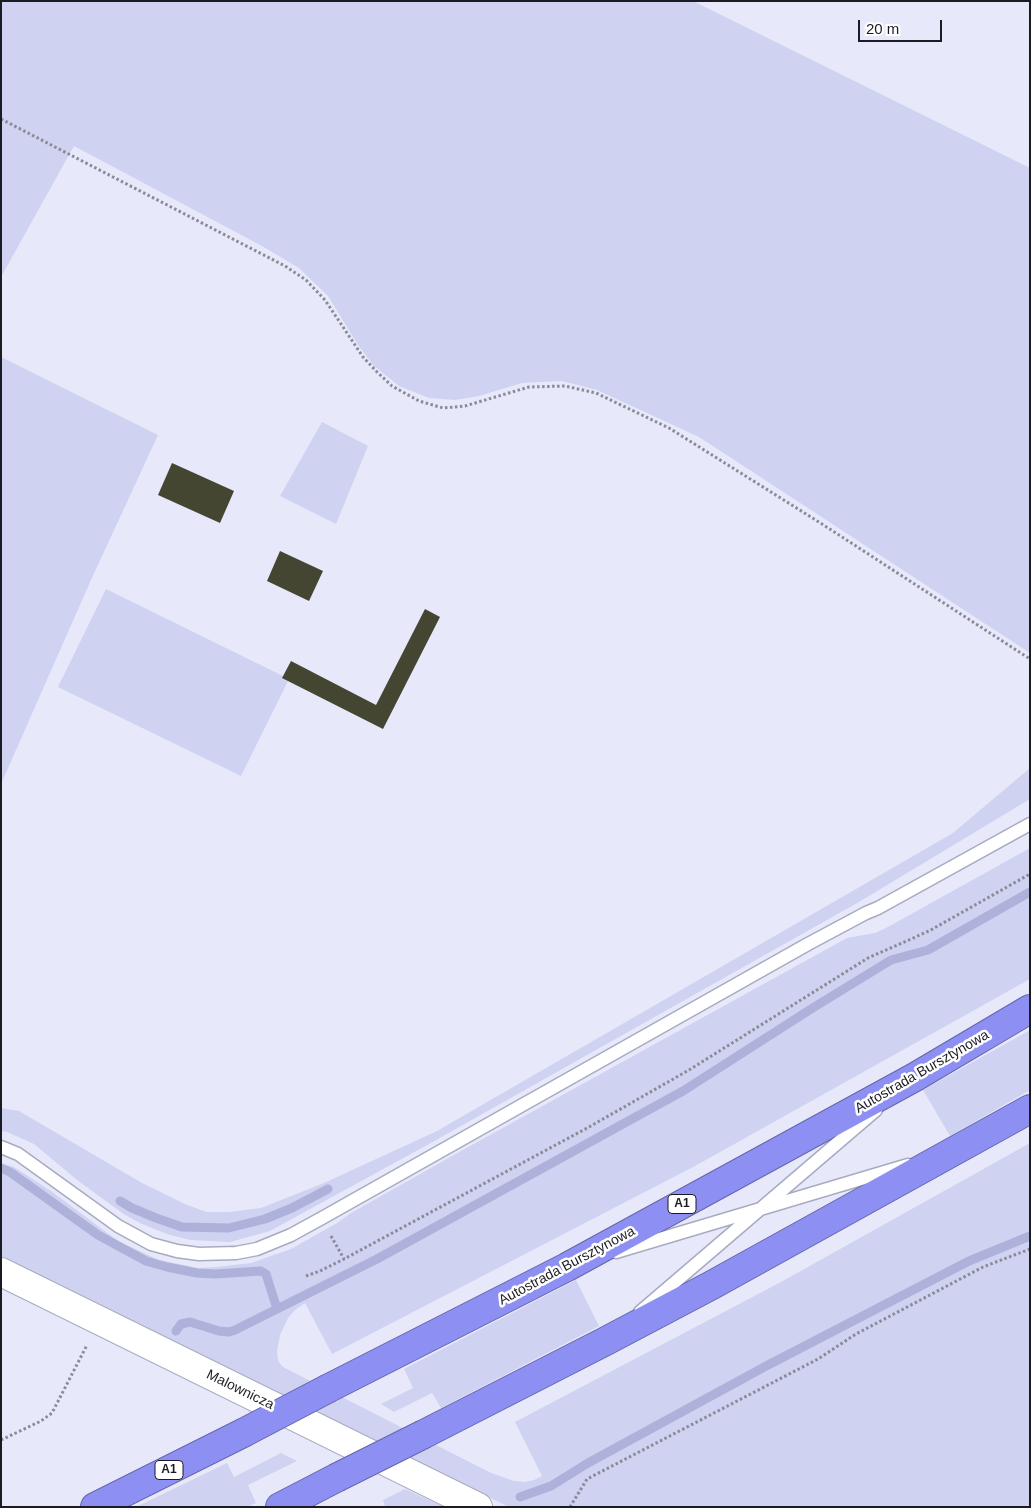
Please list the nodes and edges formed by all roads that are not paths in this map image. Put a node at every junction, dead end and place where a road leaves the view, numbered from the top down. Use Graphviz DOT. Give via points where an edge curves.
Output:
graph roads {
  1 [pos="1030,824"];
  2 [pos="1030,1010"];
  3 [pos="915,1077"];
  4 [pos="1030,1109"];
  5 [pos="1,1147"];
  6 [pos="958,1150"];
  7 [pos="760,1209"];
  8 [pos="567,1267"];
  9 [pos="1,1272"];
  10 [pos="604,1342"];
  11 [pos="95,1507"];
  12 [pos="280,1507"];
  13 [pos="478,1507"];
  1 -- 5 [label="lane" via="808,944 322,1218 257,1249 230,1254 199,1254 151,1244 118,1226 27,1159"];
  2 -- 3 [label="highway, Autostrada Bursztynowa / A1"];
  3 -- 7 [label="lane"];
  3 -- 8 [label="highway, Autostrada Bursztynowa / A1"];
  4 -- 6 [label="highway"];
  6 -- 7 [label="lane"];
  6 -- 10 [label="highway"];
  7 -- 8 [label="lane"];
  7 -- 10 [label="lane"];
  8 -- 11 [label="highway, Autostrada Bursztynowa / A1, bridge"];
  9 -- 13 [label="street, Malownicza"];
  10 -- 12 [label="highway, bridge"];
}
